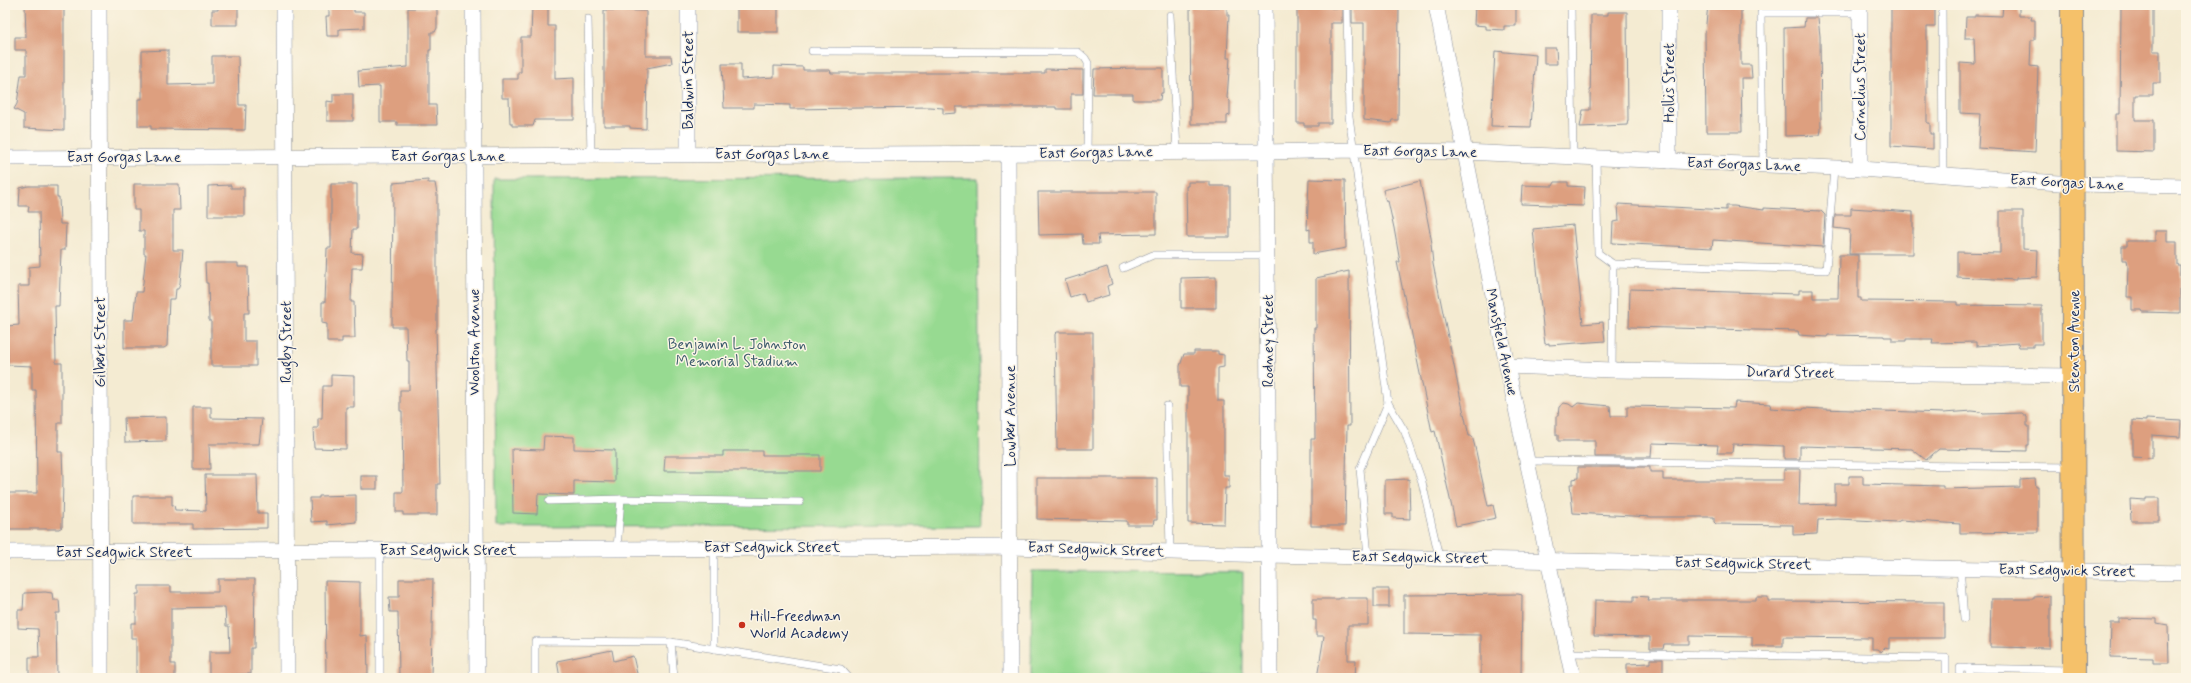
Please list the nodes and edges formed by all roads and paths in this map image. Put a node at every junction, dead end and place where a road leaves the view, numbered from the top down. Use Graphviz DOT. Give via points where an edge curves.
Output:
graph roads {
  1 [pos="99,5"];
  2 [pos="284,5"];
  3 [pos="473,5"];
  4 [pos="688,5"];
  5 [pos="1266,5"];
  6 [pos="1347,5"];
  7 [pos="1436,5"];
  8 [pos="1571,5"];
  9 [pos="1669,5"];
  10 [pos="1942,5"];
  11 [pos="2072,5"];
  12 [pos="1860,9"];
  13 [pos="1170,15"];
  14 [pos="588,19"];
  15 [pos="812,51"];
  16 [pos="1353,150"];
  17 [pos="1177,151"];
  18 [pos="1087,152"];
  19 [pos="1266,152"];
  20 [pos="1463,152"];
  21 [pos="688,154"];
  22 [pos="1008,154"];
  23 [pos="591,155"];
  24 [pos="285,156"];
  25 [pos="474,156"];
  26 [pos="99,157"];
  27 [pos="1573,157"];
  28 [pos="5,158"];
  29 [pos="1596,158"];
  30 [pos="1669,161"];
  31 [pos="1763,165"];
  32 [pos="1834,168"];
  33 [pos="1860,169"];
  34 [pos="1943,176"];
  35 [pos="2074,184"];
  36 [pos="2186,186"];
  37 [pos="1268,255"];
  38 [pos="1613,264"];
  39 [pos="1123,268"];
  40 [pos="1507,366"];
  41 [pos="1612,370"];
  42 [pos="2074,376"];
  43 [pos="1388,403"];
  44 [pos="1167,406"];
  45 [pos="1528,461"];
  46 [pos="2074,467"];
  47 [pos="621,499"];
  48 [pos="549,501"];
  49 [pos="800,502"];
  50 [pos="714,547"];
  51 [pos="1011,547"];
  52 [pos="617,548"];
  53 [pos="380,550"];
  54 [pos="475,550"];
  55 [pos="287,551"];
  56 [pos="5,552"];
  57 [pos="101,552"];
  58 [pos="1170,552"];
  59 [pos="1268,555"];
  60 [pos="1368,556"];
  61 [pos="1439,557"];
  62 [pos="1547,559"];
  63 [pos="1960,567"];
  64 [pos="2074,570"];
  65 [pos="2186,573"];
  66 [pos="1964,619"];
  67 [pos="671,642"];
  68 [pos="714,649"];
  69 [pos="1568,653"];
  70 [pos="1969,668"];
  71 [pos="2043,670"];
  72 [pos="2074,674"];
  73 [pos="101,678"];
  74 [pos="287,678"];
  75 [pos="380,678"];
  76 [pos="477,678"];
  77 [pos="535,678"];
  78 [pos="674,678"];
  79 [pos="848,678"];
  80 [pos="1010,678"];
  81 [pos="1270,678"];
  82 [pos="1573,678"];
  83 [pos="1946,678"];
  84 [pos="1960,678"];
  85 [pos="1969,678"];
  86 [pos="2043,678"];
  1 -- 26 [label="street, Gilbert Street"];
  2 -- 24 [label="street, Rugby Street"];
  3 -- 25 [label="street, Woolston Avenue"];
  4 -- 21 [label="street, Baldwin Street"];
  5 -- 19 [label="street, Rodney Street"];
  6 -- 16 [label="lane" via="1349,116"];
  7 -- 20 [label="street, Mansfield Avenue"];
  8 -- 27 [label="lane"];
  9 -- 30 [label="street, Hollis Street"];
  10 -- 34 [label="lane"];
  11 -- 35 [label="main road, Stenton Avenue"];
  12 -- 31 [label="lane" via="1761,13"];
  12 -- 33 [label="street, Cornelius Street"];
  13 -- 17 [label="lane"];
  14 -- 23 [label="lane"];
  15 -- 18 [label="lane" via="1078,52 1088,63"];
  16 -- 19 [label="street, East Gorgas Lane"];
  16 -- 20 [label="street, East Gorgas Lane"];
  16 -- 43 [label="lane"];
  17 -- 18 [label="street, East Gorgas Lane"];
  17 -- 19 [label="street, East Gorgas Lane"];
  18 -- 22 [label="street, East Gorgas Lane"];
  19 -- 37 [label="street, Rodney Street"];
  20 -- 27 [label="street, East Gorgas Lane"];
  20 -- 40 [label="street, Mansfield Avenue"];
  21 -- 22 [label="street, East Gorgas Lane"];
  21 -- 23 [label="street, East Gorgas Lane"];
  22 -- 51 [label="street, Lowber Avenue"];
  23 -- 25 [label="street, East Gorgas Lane"];
  24 -- 25 [label="street, East Gorgas Lane"];
  24 -- 26 [label="street, East Gorgas Lane"];
  24 -- 55 [label="street, Rugby Street"];
  25 -- 54 [label="street, Woolston Avenue"];
  26 -- 28 [label="street, East Gorgas Lane"];
  26 -- 57 [label="street, Gilbert Street"];
  27 -- 29 [label="street, East Gorgas Lane"];
  29 -- 30 [label="street, East Gorgas Lane"];
  29 -- 38 [label="lane" via="1598,253"];
  30 -- 31 [label="street, East Gorgas Lane"];
  31 -- 32 [label="street, East Gorgas Lane"];
  32 -- 33 [label="street, East Gorgas Lane"];
  32 -- 38 [label="lane" via="1826,270"];
  33 -- 34 [label="street, East Gorgas Lane"];
  34 -- 35 [label="street, East Gorgas Lane"];
  35 -- 36 [label="street, East Gorgas Lane"];
  35 -- 42 [label="main road, Stenton Avenue"];
  37 -- 39 [label="lane" via="1153,255"];
  37 -- 59 [label="street, Rodney Street"];
  38 -- 41 [label="lane"];
  40 -- 41 [label="street, Durard Street"];
  40 -- 45 [label="street, Mansfield Avenue"];
  41 -- 42 [label="street, Durard Street"];
  42 -- 46 [label="main road, Stenton Avenue"];
  43 -- 60 [label="lane" via="1360,469"];
  43 -- 61 [label="lane" via="1405,432 1422,482"];
  44 -- 58 [label="lane"];
  45 -- 46 [label="lane"];
  45 -- 62 [label="street, Mansfield Avenue"];
  46 -- 64 [label="main road, Stenton Avenue"];
  47 -- 48 [label="lane"];
  47 -- 49 [label="lane"];
  47 -- 52 [label="lane"];
  50 -- 51 [label="street, East Sedgwick Street"];
  50 -- 52 [label="street, East Sedgwick Street"];
  50 -- 68 [label="lane"];
  51 -- 58 [label="street, East Sedgwick Street"];
  51 -- 80 [label="street, Lowber Avenue"];
  52 -- 54 [label="street, East Sedgwick Street"];
  53 -- 54 [label="street, East Sedgwick Street"];
  53 -- 55 [label="street, East Sedgwick Street"];
  53 -- 75 [label="lane"];
  54 -- 76 [label="street, Woolston Avenue"];
  55 -- 57 [label="street, East Sedgwick Street"];
  55 -- 74 [label="street, Rugby Street"];
  56 -- 57 [label="street, East Sedgwick Street"];
  57 -- 73 [label="street, Gilbert Street"];
  58 -- 59 [label="street, East Sedgwick Street"];
  59 -- 60 [label="street, East Sedgwick Street"];
  59 -- 81 [label="street, Rodney Street"];
  60 -- 61 [label="street, East Sedgwick Street"];
  61 -- 62 [label="street, East Sedgwick Street"];
  62 -- 63 [label="street, East Sedgwick Street"];
  62 -- 69 [label="street, Mansfield Avenue"];
  63 -- 64 [label="street, East Sedgwick Street"];
  63 -- 66 [label="lane"];
  64 -- 65 [label="street, East Sedgwick Street"];
  64 -- 72 [label="main road, Stenton Avenue"];
  67 -- 68 [label="lane"];
  67 -- 77 [label="lane" via="535,641"];
  67 -- 78 [label="lane"];
  68 -- 79 [label="lane" via="841,669"];
  69 -- 82 [label="street, Mansfield Avenue"];
  69 -- 83 [label="lane" via="1946,658"];
  70 -- 71 [label="lane"];
  70 -- 84 [label="lane" via="1960,668"];
  70 -- 85 [label="lane"];
  71 -- 72 [label="lane"];
  71 -- 86 [label="lane"];
}
